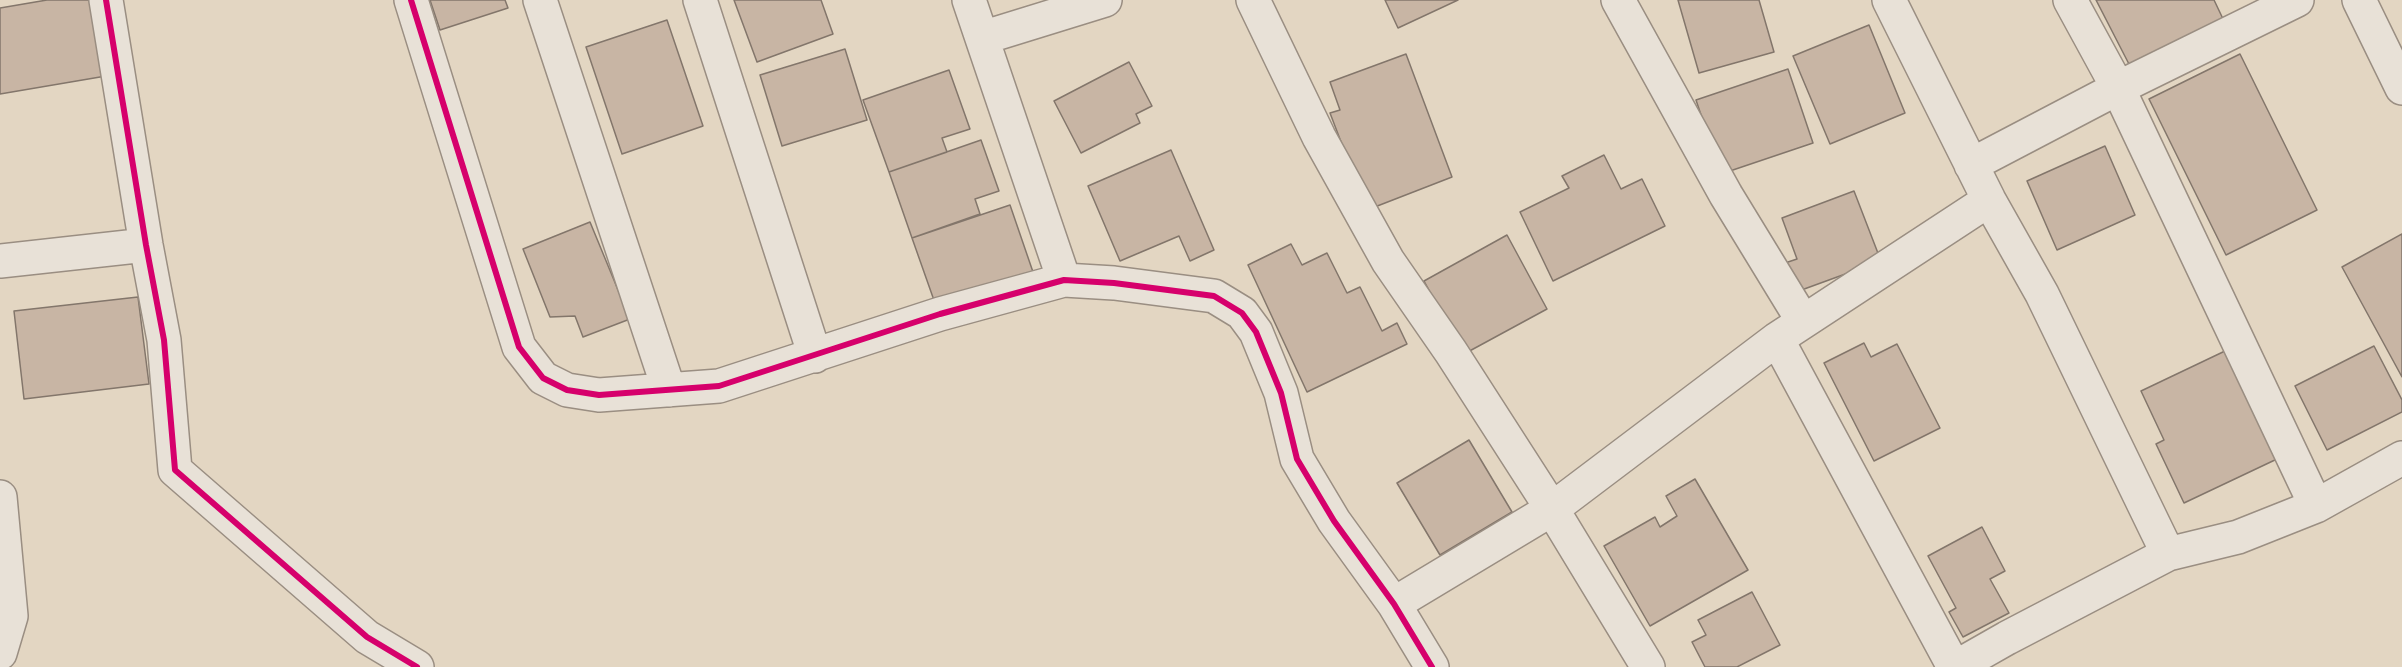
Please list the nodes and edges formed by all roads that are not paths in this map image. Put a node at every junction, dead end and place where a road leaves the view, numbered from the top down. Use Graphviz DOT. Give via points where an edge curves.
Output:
graph roads {
  1 [pos="106,0"];
  2 [pos="411,0"];
  3 [pos="540,0"];
  4 [pos="700,0"];
  5 [pos="969,0"];
  6 [pos="1105,0"];
  7 [pos="1253,0"];
  8 [pos="1618,0"];
  9 [pos="1889,0"];
  10 [pos="2070,0"];
  11 [pos="2297,0"];
  12 [pos="2359,0"];
  13 [pos="982,38"];
  14 [pos="2118,88"];
  15 [pos="2402,88"];
  16 [pos="1971,165"];
  17 [pos="1989,200"];
  18 [pos="146,245"];
  19 [pos="0,261"];
  20 [pos="1064,280"];
  21 [pos="1790,330"];
  22 [pos="815,356"];
  23 [pos="669,390"];
  24 [pos="2402,458"];
  25 [pos="0,497"];
  26 [pos="2316,506"];
  27 [pos="1552,509"];
  28 [pos="2168,555"];
  29 [pos="1394,604"];
  30 [pos="0,653"];
  31 [pos="417,667"];
  32 [pos="1431,667"];
  33 [pos="1648,667"];
  34 [pos="1955,667"];
  1 -- 18 [label="street"];
  2 -- 23 [label="street" via="519,347 543,378 567,390 599,395"];
  3 -- 23 [label="street"];
  4 -- 22 [label="street"];
  5 -- 13 [label="street"];
  6 -- 13 [label="street"];
  7 -- 27 [label="street" via="1319,137 1388,261"];
  8 -- 21 [label="street" via="1726,195"];
  9 -- 16 [label="street"];
  10 -- 14 [label="street"];
  11 -- 14 [label="street"];
  12 -- 15 [label="street"];
  13 -- 20 [label="street"];
  14 -- 16 [label="street"];
  14 -- 26 [label="street"];
  16 -- 17 [label="street"];
  17 -- 21 [label="street"];
  17 -- 28 [label="street" via="2042,294"];
  18 -- 19 [label="street"];
  18 -- 31 [label="street" via="164,340 176,470 367,637"];
  20 -- 22 [label="street" via="940,314"];
  20 -- 29 [label="street" via="1214,296 1242,313 1256,332 1281,393 1298,459 1334,521"];
  21 -- 27 [label="street"];
  21 -- 34 [label="street"];
  22 -- 23 [label="street" via="719,386"];
  24 -- 26 [label="street"];
  25 -- 30 [label="street" via="11,616"];
  26 -- 28 [label="street" via="2238,537"];
  27 -- 29 [label="street"];
  27 -- 33 [label="street"];
  28 -- 34 [label="street"];
  29 -- 32 [label="street"];
}
